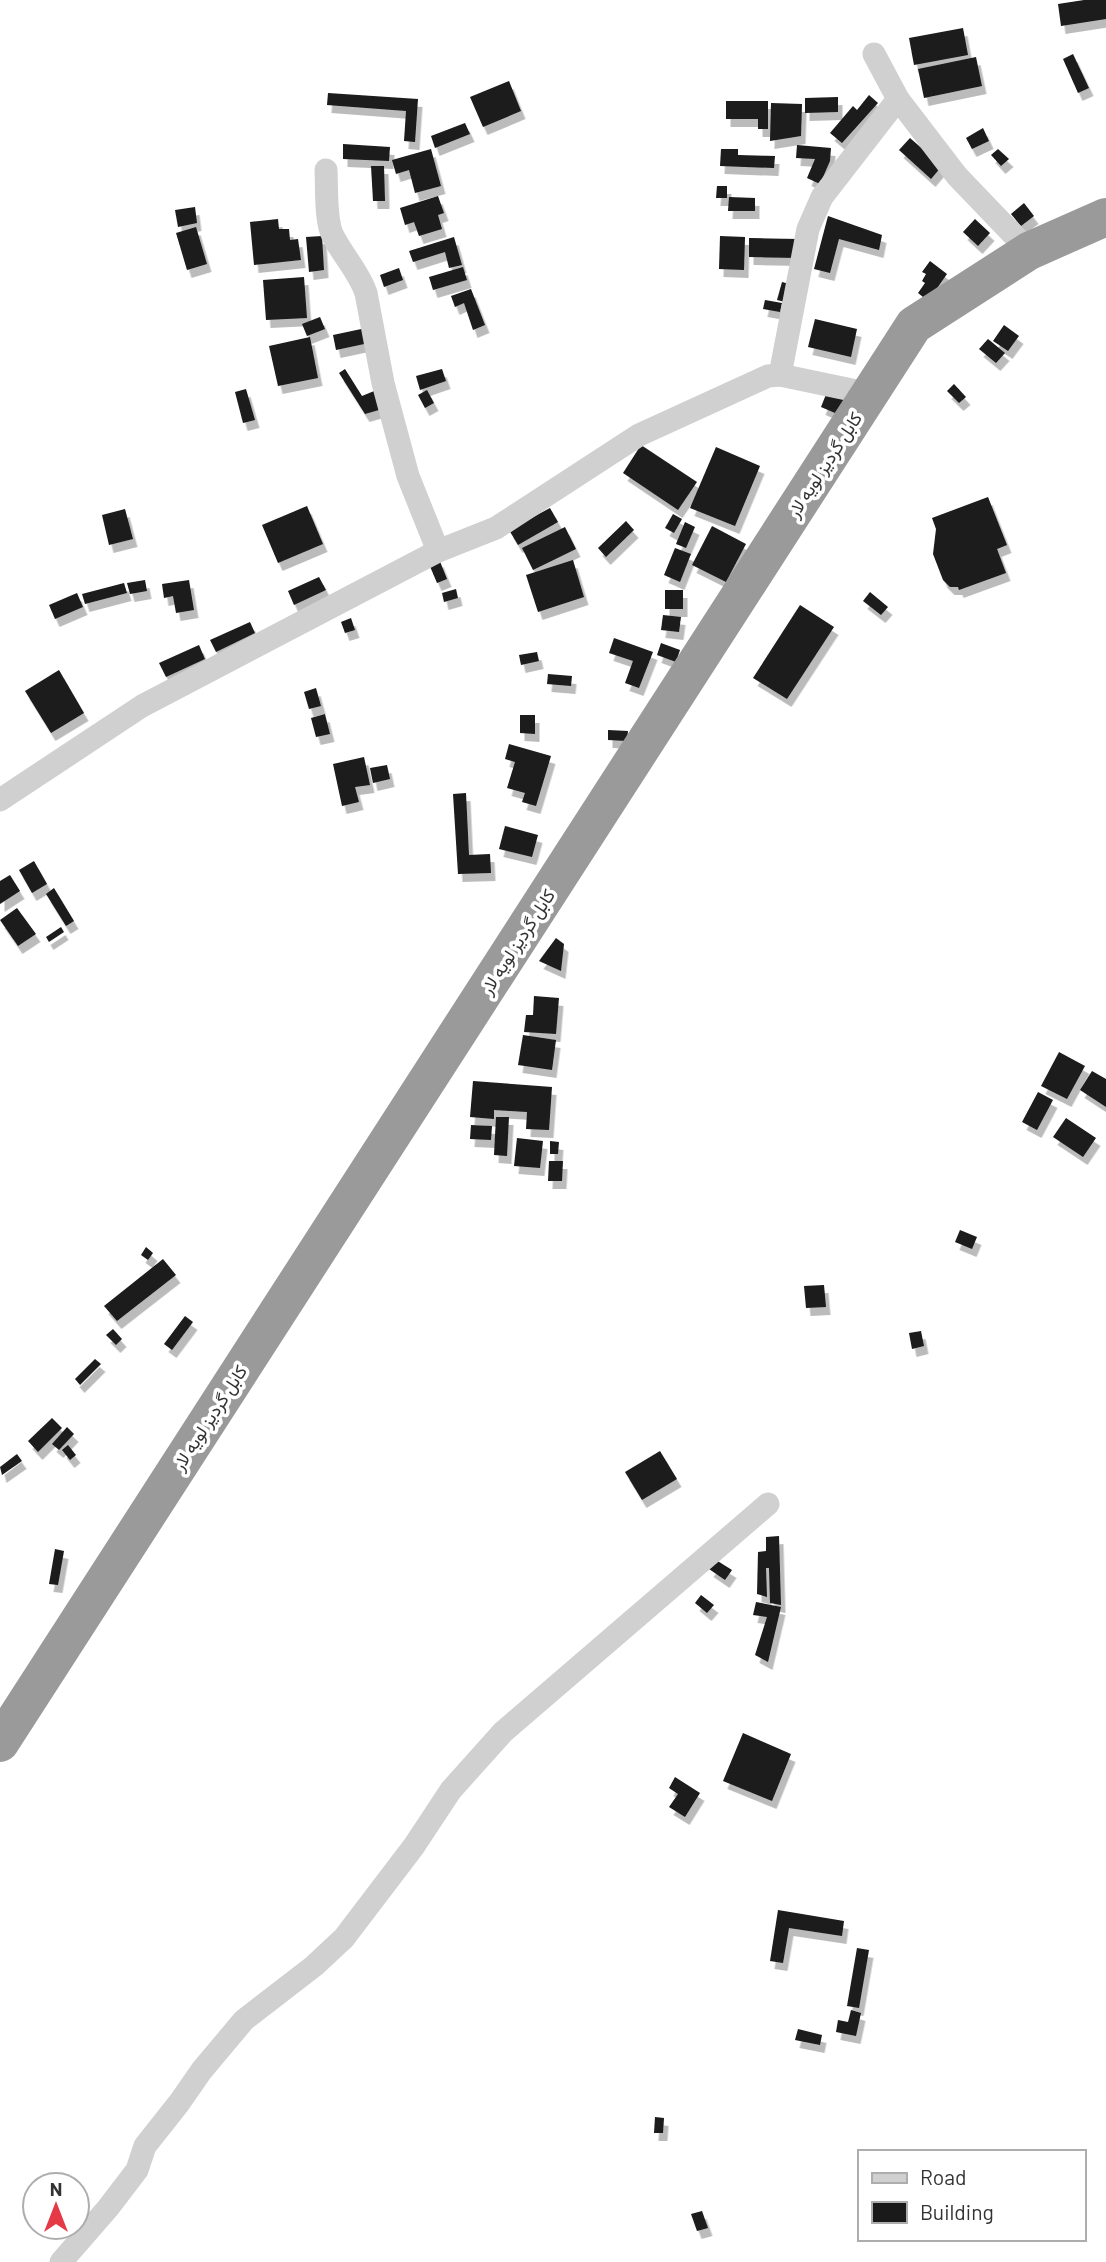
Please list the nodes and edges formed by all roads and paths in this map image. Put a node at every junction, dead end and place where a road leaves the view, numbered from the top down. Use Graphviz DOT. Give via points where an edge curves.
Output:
graph roads {
  1 [pos="874,54"];
  2 [pos="898,99"];
  3 [pos="326,170"];
  4 [pos="1106,217"];
  5 [pos="1029,251"];
  6 [pos="780,375"];
  7 [pos="871,394"];
  8 [pos="438,551"];
  9 [pos="0,800"];
  10 [pos="768,1503"];
  11 [pos="0,1743"];
  12 [pos="61,2262"];
  1 -- 2 [label="street"];
  2 -- 5 [label="street" via="957,176"];
  2 -- 6 [label="street" via="822,197 808,229"];
  3 -- 8 [label="street" via="329,226 362,280 408,476"];
  4 -- 5 [label="highway, کابل گردیز لویه لار"];
  5 -- 7 [label="highway, کابل گردیز لویه لار" via="914,326"];
  6 -- 7 [label="street"];
  6 -- 8 [label="street" via="768,376 639,435 496,528"];
  7 -- 11 [label="highway, کابل گردیز لویه لار"];
  8 -- 9 [label="street" via="142,706"];
  10 -- 12 [label="street" via="503,1732 451,1790 344,1938 244,2020 202,2070 145,2146 137,2170"];
}
